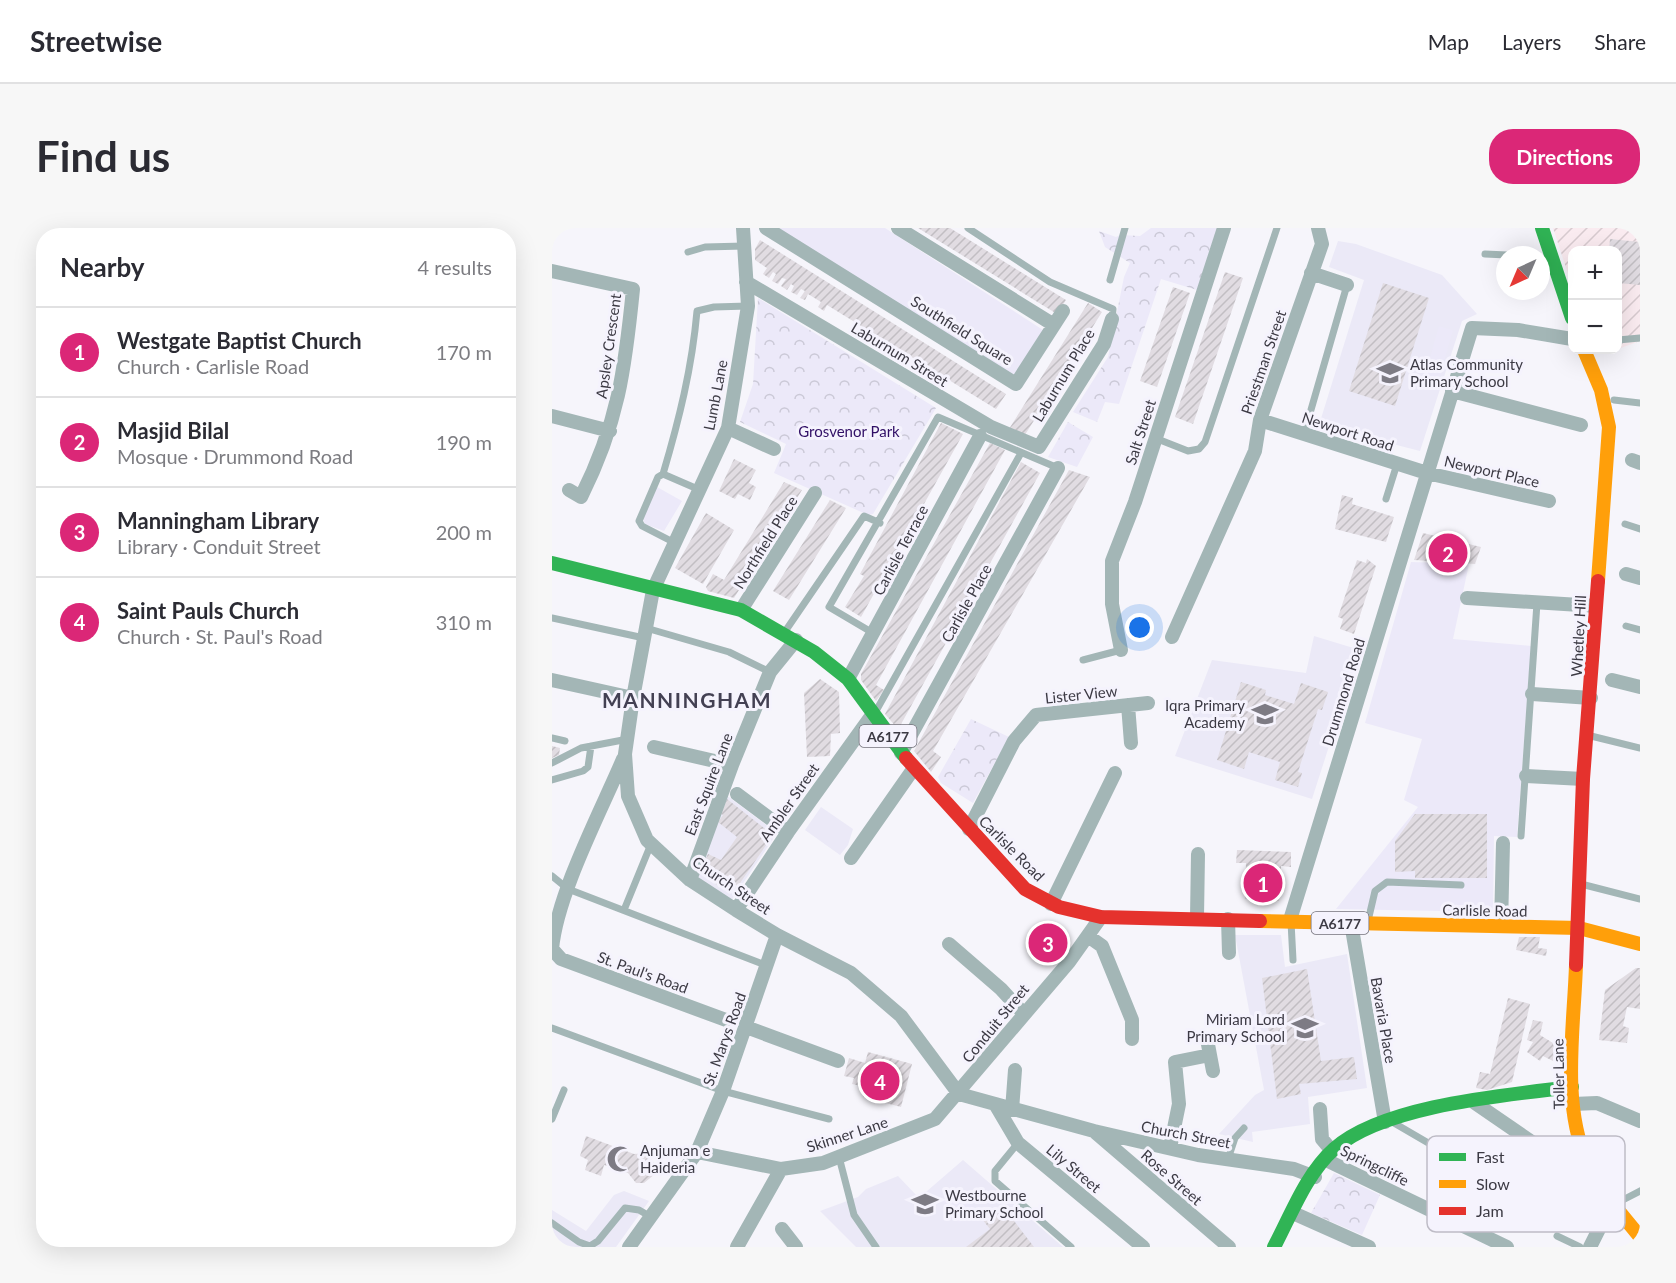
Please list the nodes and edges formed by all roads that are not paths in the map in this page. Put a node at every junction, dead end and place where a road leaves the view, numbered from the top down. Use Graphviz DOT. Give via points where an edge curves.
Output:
graph roads {
  1 [pos="743,228"];
  2 [pos="766,228"];
  3 [pos="898,228"];
  4 [pos="969,228"];
  5 [pos="1125,228"];
  6 [pos="1224,228"];
  7 [pos="1277,228"];
  8 [pos="1318,228"];
  9 [pos="1542,228"];
  10 [pos="744,246"];
  11 [pos="1544,246"];
  12 [pos="688,252"];
  13 [pos="1485,254"];
  14 [pos="1496,254"];
  15 [pos="1550,266"];
  16 [pos="552,271"];
  17 [pos="1311,273"];
  18 [pos="1110,280"];
  19 [pos="746,282"];
  20 [pos="1347,285"];
  21 [pos="748,306"];
  22 [pos="1568,309"];
  23 [pos="1063,311"];
  24 [pos="1112,319"];
  25 [pos="1054,325"];
  26 [pos="1568,338"];
  27 [pos="1640,338"];
  28 [pos="1622,340"];
  29 [pos="1586,354"];
  30 [pos="1452,391"];
  31 [pos="1614,400"];
  32 [pos="1640,403"];
  33 [pos="552,416"];
  34 [pos="1260,420"];
  35 [pos="1581,425"];
  36 [pos="728,428"];
  37 [pos="610,431"];
  38 [pos="1304,434"];
  39 [pos="980,436"];
  40 [pos="1155,438"];
  41 [pos="1039,447"];
  42 [pos="774,449"];
  43 [pos="1021,453"];
  44 [pos="1397,464"];
  45 [pos="1058,468"];
  46 [pos="1427,473"];
  47 [pos="663,474"];
  48 [pos="569,490"];
  49 [pos="700,490"];
  50 [pos="816,493"];
  51 [pos="1386,499"];
  52 [pos="1549,501"];
  53 [pos="880,523"];
  54 [pos="1624,524"];
  55 [pos="1640,529"];
  56 [pos="675,543"];
  57 [pos="552,563"];
  58 [pos="1626,574"];
  59 [pos="1640,578"];
  60 [pos="653,590"];
  61 [pos="1467,598"];
  62 [pos="1537,603"];
  63 [pos="1596,606"];
  64 [pos="741,610"];
  65 [pos="552,618"];
  66 [pos="1626,626"];
  67 [pos="1640,630"];
  68 [pos="645,633"];
  69 [pos="873,633"];
  70 [pos="790,636"];
  71 [pos="1172,636"];
  72 [pos="1121,650"];
  73 [pos="1083,660"];
  74 [pos="770,672"];
  75 [pos="552,680"];
  76 [pos="848,680"];
  77 [pos="1612,680"];
  78 [pos="1640,687"];
  79 [pos="1532,694"];
  80 [pos="633,698"];
  81 [pos="1591,698"];
  82 [pos="1148,703"];
  83 [pos="1128,705"];
  84 [pos="872,715"];
  85 [pos="1587,735"];
  86 [pos="552,738"];
  87 [pos="628,739"];
  88 [pos="565,741"];
  89 [pos="1131,743"];
  90 [pos="591,746"];
  91 [pos="654,747"];
  92 [pos="1640,748"];
  93 [pos="902,753"];
  94 [pos="625,754"];
  95 [pos="552,763"];
  96 [pos="732,765"];
  97 [pos="914,768"];
  98 [pos="1115,773"];
  99 [pos="1526,776"];
  100 [pos="1583,779"];
  101 [pos="552,780"];
  102 [pos="737,794"];
  103 [pos="969,829"];
  104 [pos="788,832"];
  105 [pos="1521,836"];
  106 [pos="1503,843"];
  107 [pos="651,844"];
  108 [pos="1198,854"];
  109 [pos="851,858"];
  110 [pos="552,876"];
  111 [pos="690,880"];
  112 [pos="1579,884"];
  113 [pos="1461,885"];
  114 [pos="568,889"];
  115 [pos="1640,899"];
  116 [pos="1051,904"];
  117 [pos="624,910"];
  118 [pos="736,910"];
  119 [pos="1101,917"];
  120 [pos="1197,917"];
  121 [pos="1228,919"];
  122 [pos="1290,920"];
  123 [pos="1351,923"];
  124 [pos="1368,924"];
  125 [pos="1501,926"];
  126 [pos="1580,928"];
  127 [pos="777,935"];
  128 [pos="1088,936"];
  129 [pos="950,944"];
  130 [pos="1640,944"];
  131 [pos="552,949"];
  132 [pos="1228,953"];
  133 [pos="1293,960"];
  134 [pos="768,966"];
  135 [pos="1023,1013"];
  136 [pos="726,1020"];
  137 [pos="746,1027"];
  138 [pos="552,1028"];
  139 [pos="1132,1039"];
  140 [pos="1207,1039"];
  141 [pos="1210,1055"];
  142 [pos="838,1061"];
  143 [pos="1015,1070"];
  144 [pos="1213,1071"];
  145 [pos="1572,1087"];
  146 [pos="564,1090"];
  147 [pos="723,1091"];
  148 [pos="959,1094"];
  149 [pos="1475,1103"];
  150 [pos="995,1104"];
  151 [pos="1573,1104"];
  152 [pos="1320,1109"];
  153 [pos="1012,1110"];
  154 [pos="552,1119"];
  155 [pos="829,1119"];
  156 [pos="1387,1121"];
  157 [pos="1640,1121"];
  158 [pos="1244,1128"];
  159 [pos="1094,1131"];
  160 [pos="1523,1136"];
  161 [pos="1578,1136"];
  162 [pos="1018,1143"];
  163 [pos="1427,1144"];
  164 [pos="1170,1148"];
  165 [pos="697,1152"];
  166 [pos="1329,1155"];
  167 [pos="839,1157"];
  168 [pos="1228,1159"];
  169 [pos="781,1169"];
  170 [pos="1315,1177"];
  171 [pos="1640,1191"];
  172 [pos="1625,1198"];
  173 [pos="1427,1206"];
  174 [pos="1293,1213"];
  175 [pos="651,1217"];
  176 [pos="1625,1218"];
  177 [pos="552,1223"];
  178 [pos="782,1229"];
  179 [pos="1478,1232"];
  180 [pos="1597,1232"];
  181 [pos="1557,1236"];
  182 [pos="1640,1237"];
  183 [pos="629,1247"];
  184 [pos="737,1247"];
  185 [pos="796,1247"];
  186 [pos="876,1247"];
  187 [pos="1071,1247"];
  188 [pos="1143,1247"];
  189 [pos="1228,1247"];
  190 [pos="1274,1247"];
  191 [pos="1369,1247"];
  192 [pos="1507,1247"];
  193 [pos="1580,1247"];
  194 [pos="1590,1247"];
  1 -- 10 [label="street, Lumb Lane"];
  2 -- 25 [label="street, Southfield Square" via="1016,384"];
  3 -- 25 [label="street"];
  4 -- 24 [label="lane" via="1050,282 1113,309"];
  5 -- 18 [label="lane"];
  6 -- 40 [label="street, Salt Street"];
  7 -- 40 [label="lane" via="1205,442 1199,449 1188,451"];
  8 -- 17 [label="street, Priestman Street" via="1322,244"];
  9 -- 11 [label="main road"];
  10 -- 12 [label="lane" via="705,247"];
  10 -- 19 [label="street, Lumb Lane"];
  13 -- 14 [label="lane"];
  15 -- 22 [label="main road"];
  16 -- 37 [label="street, Apsley Crescent" via="633,288 622,383"];
  17 -- 20 [label="street"];
  17 -- 34 [label="street, Priestman Street"];
  19 -- 21 [label="street, Lumb Lane"];
  19 -- 41 [label="street, Laburnum Street" via="991,427"];
  20 -- 38 [label="lane"];
  21 -- 36 [label="street, Lumb Lane"];
  21 -- 47 [label="lane" via="697,311 693,356"];
  23 -- 25 [label="street"];
  24 -- 41 [label="street, Laburnum Place" via="1104,344"];
  26 -- 30 [label="street, Drummond Road" via="1472,328"];
  27 -- 28 [label="lane"];
  29 -- 63 [label="main road, Whetley Hill" via="1601,390 1610,427"];
  30 -- 35 [label="street"];
  30 -- 46 [label="street, Drummond Road"];
  31 -- 32 [label="lane"];
  33 -- 37 [label="street"];
  34 -- 38 [label="street, Newport Road"];
  34 -- 71 [label="street, Priestman Street" via="1255,451"];
  36 -- 42 [label="street"];
  36 -- 49 [label="street, Lumb Lane"];
  37 -- 48 [label="street, Apsley Crescent" via="581,497"];
  38 -- 44 [label="street, Newport Road"];
  39 -- 43 [label="lane"];
  39 -- 53 [label="lane" via="938,417"];
  39 -- 69 [label="street, Carlisle Terrace"];
  40 -- 72 [label="street, Salt Street" via="1112,561 1112,604"];
  43 -- 45 [label="lane"];
  43 -- 84 [label="lane"];
  44 -- 46 [label="street, Newport Road"];
  44 -- 51 [label="lane"];
  45 -- 93 [label="street, Carlisle Place"];
  46 -- 52 [label="street, Newport Place"];
  46 -- 122 [label="street, Drummond Road"];
  47 -- 49 [label="lane"];
  47 -- 56 [label="lane" via="658,477 639,521"];
  49 -- 56 [label="street, Lumb Lane"];
  50 -- 64 [label="street, Northfield Place"];
  53 -- 69 [label="lane" via="830,608"];
  53 -- 70 [label="lane" via="864,516"];
  54 -- 55 [label="lane"];
  56 -- 60 [label="street, Lumb Lane"];
  57 -- 60 [label="main road, A6177"];
  58 -- 59 [label="street"];
  60 -- 64 [label="main road, Carlisle Road / A6177"];
  60 -- 68 [label="street, Church Street"];
  61 -- 62 [label="street"];
  62 -- 63 [label="street"];
  62 -- 79 [label="lane"];
  63 -- 81 [label="main road, Whetley Hill"];
  64 -- 70 [label="main road, Carlisle Road / A6177"];
  65 -- 68 [label="lane"];
  66 -- 67 [label="lane"];
  68 -- 74 [label="lane" via="729,652"];
  68 -- 80 [label="street, Church Street"];
  69 -- 76 [label="street, Carlisle Terrace"];
  70 -- 74 [label="street, East Squire Lane"];
  70 -- 76 [label="main road, Carlisle Road / A6177" via="832,664"];
  72 -- 73 [label="lane"];
  74 -- 96 [label="street, East Squire Lane"];
  75 -- 80 [label="street"];
  76 -- 84 [label="main road, Carlisle Road / A6177"];
  77 -- 78 [label="street"];
  79 -- 81 [label="street"];
  79 -- 99 [label="lane"];
  80 -- 87 [label="street, Church Street"];
  81 -- 85 [label="main road, Whetley Hill"];
  82 -- 83 [label="street, Lister View"];
  83 -- 89 [label="street, Lister View"];
  83 -- 103 [label="street, Lister View" via="1036,715 1014,741"];
  84 -- 93 [label="main road, Carlisle Road / A6177"];
  84 -- 104 [label="street, Ambler Street"];
  85 -- 92 [label="lane"];
  85 -- 100 [label="main road, Whetley Hill"];
  86 -- 88 [label="lane"];
  87 -- 90 [label="lane"];
  87 -- 94 [label="street, Church Street"];
  90 -- 95 [label="lane"];
  90 -- 101 [label="lane" via="588,767"];
  91 -- 96 [label="street"];
  93 -- 97 [label="main road, Carlisle Road / A6177"];
  94 -- 107 [label="street, Church Street" via="628,796"];
  94 -- 114 [label="street"];
  96 -- 111 [label="street, East Squire Lane"];
  97 -- 103 [label="main road, Carlisle Road / A6177"];
  97 -- 109 [label="street"];
  98 -- 116 [label="street"];
  99 -- 100 [label="street"];
  99 -- 105 [label="lane"];
  100 -- 112 [label="main road, Whetley Hill"];
  102 -- 104 [label="street"];
  103 -- 116 [label="main road, Carlisle Road / A6177" via="1025,889"];
  104 -- 118 [label="street, Ambler Street"];
  106 -- 125 [label="street"];
  107 -- 111 [label="street, Church Street"];
  107 -- 117 [label="lane"];
  108 -- 120 [label="street"];
  110 -- 114 [label="lane"];
  111 -- 118 [label="street, Church Street"];
  112 -- 115 [label="lane"];
  112 -- 126 [label="main road, Whetley Hill"];
  113 -- 124 [label="lane" via="1387,882 1376,891"];
  114 -- 117 [label="lane"];
  114 -- 131 [label="street"];
  116 -- 119 [label="main road, Carlisle Road / A6177"];
  117 -- 134 [label="lane"];
  118 -- 127 [label="street, Church Street"];
  119 -- 120 [label="main road, Carlisle Road / A6177"];
  119 -- 128 [label="street, Conduit Street"];
  120 -- 121 [label="main road, Carlisle Road / A6177"];
  121 -- 122 [label="main road, Carlisle Road / A6177"];
  121 -- 132 [label="street"];
  122 -- 123 [label="main road, Carlisle Road / A6177"];
  122 -- 133 [label="lane"];
  123 -- 124 [label="main road, Carlisle Road / A6177"];
  123 -- 156 [label="street, Bavaria Place"];
  124 -- 125 [label="main road, Carlisle Road / A6177"];
  125 -- 126 [label="main road, Carlisle Road / A6177"];
  126 -- 130 [label="main road, A6177"];
  126 -- 145 [label="main road, Toller Lane"];
  127 -- 134 [label="street, St. Marys Road"];
  127 -- 148 [label="street, Church Street" via="851,973 900,1016"];
  128 -- 135 [label="street, Conduit Street"];
  128 -- 139 [label="street" via="1102,946 1132,1020"];
  129 -- 135 [label="street"];
  131 -- 136 [label="street, St. Paul's Road" via="561,958"];
  134 -- 137 [label="street, St. Marys Road"];
  135 -- 148 [label="street, Conduit Street"];
  137 -- 142 [label="street"];
  137 -- 147 [label="street, St. Marys Road"];
  138 -- 147 [label="lane"];
  140 -- 141 [label="street"];
  141 -- 144 [label="street"];
  141 -- 164 [label="street" via="1175,1062 1179,1104"];
  143 -- 153 [label="street"];
  145 -- 149 [label="main road"];
  145 -- 151 [label="main road, Toller Lane"];
  146 -- 154 [label="lane"];
  147 -- 155 [label="lane"];
  147 -- 165 [label="street, St. Marys Road"];
  148 -- 150 [label="street, Church Street"];
  148 -- 167 [label="street, Skinner Lane" via="935,1119 919,1128"];
  149 -- 156 [label="main road"];
  149 -- 160 [label="street"];
  150 -- 153 [label="street, Church Street"];
  150 -- 162 [label="street, Lily Street"];
  151 -- 157 [label="street" via="1597,1103"];
  151 -- 161 [label="main road, Toller Lane"];
  152 -- 166 [label="street" via="1322,1139"];
  153 -- 159 [label="street, Church Street"];
  156 -- 163 [label="lane"];
  156 -- 166 [label="main road" via="1347,1138"];
  158 -- 168 [label="lane" via="1235,1138"];
  159 -- 164 [label="street, Church Street"];
  159 -- 189 [label="street, Rose Street"];
  162 -- 187 [label="lane" via="995,1171 995,1181"];
  162 -- 188 [label="street, Lily Street"];
  164 -- 168 [label="street, Church Street"];
  165 -- 169 [label="street, Skinner Lane"];
  165 -- 175 [label="street, St. Marys Road"];
  166 -- 170 [label="main road"];
  166 -- 173 [label="street, Springcliffe"];
  167 -- 169 [label="street, Skinner Lane"];
  167 -- 186 [label="lane" via="854,1215"];
  168 -- 170 [label="street, Church Street" via="1294,1169"];
  169 -- 184 [label="street"];
  170 -- 174 [label="main road"];
  171 -- 172 [label="lane"];
  174 -- 190 [label="main road"];
  174 -- 191 [label="street"];
  175 -- 177 [label="lane" via="625,1208 590,1246"];
  175 -- 183 [label="street, St. Marys Road"];
  176 -- 182 [label="main road, Toller Lane"];
  178 -- 185 [label="street"];
  179 -- 192 [label="street, Springcliffe"];
  180 -- 194 [label="street"];
  181 -- 193 [label="lane"];
}
